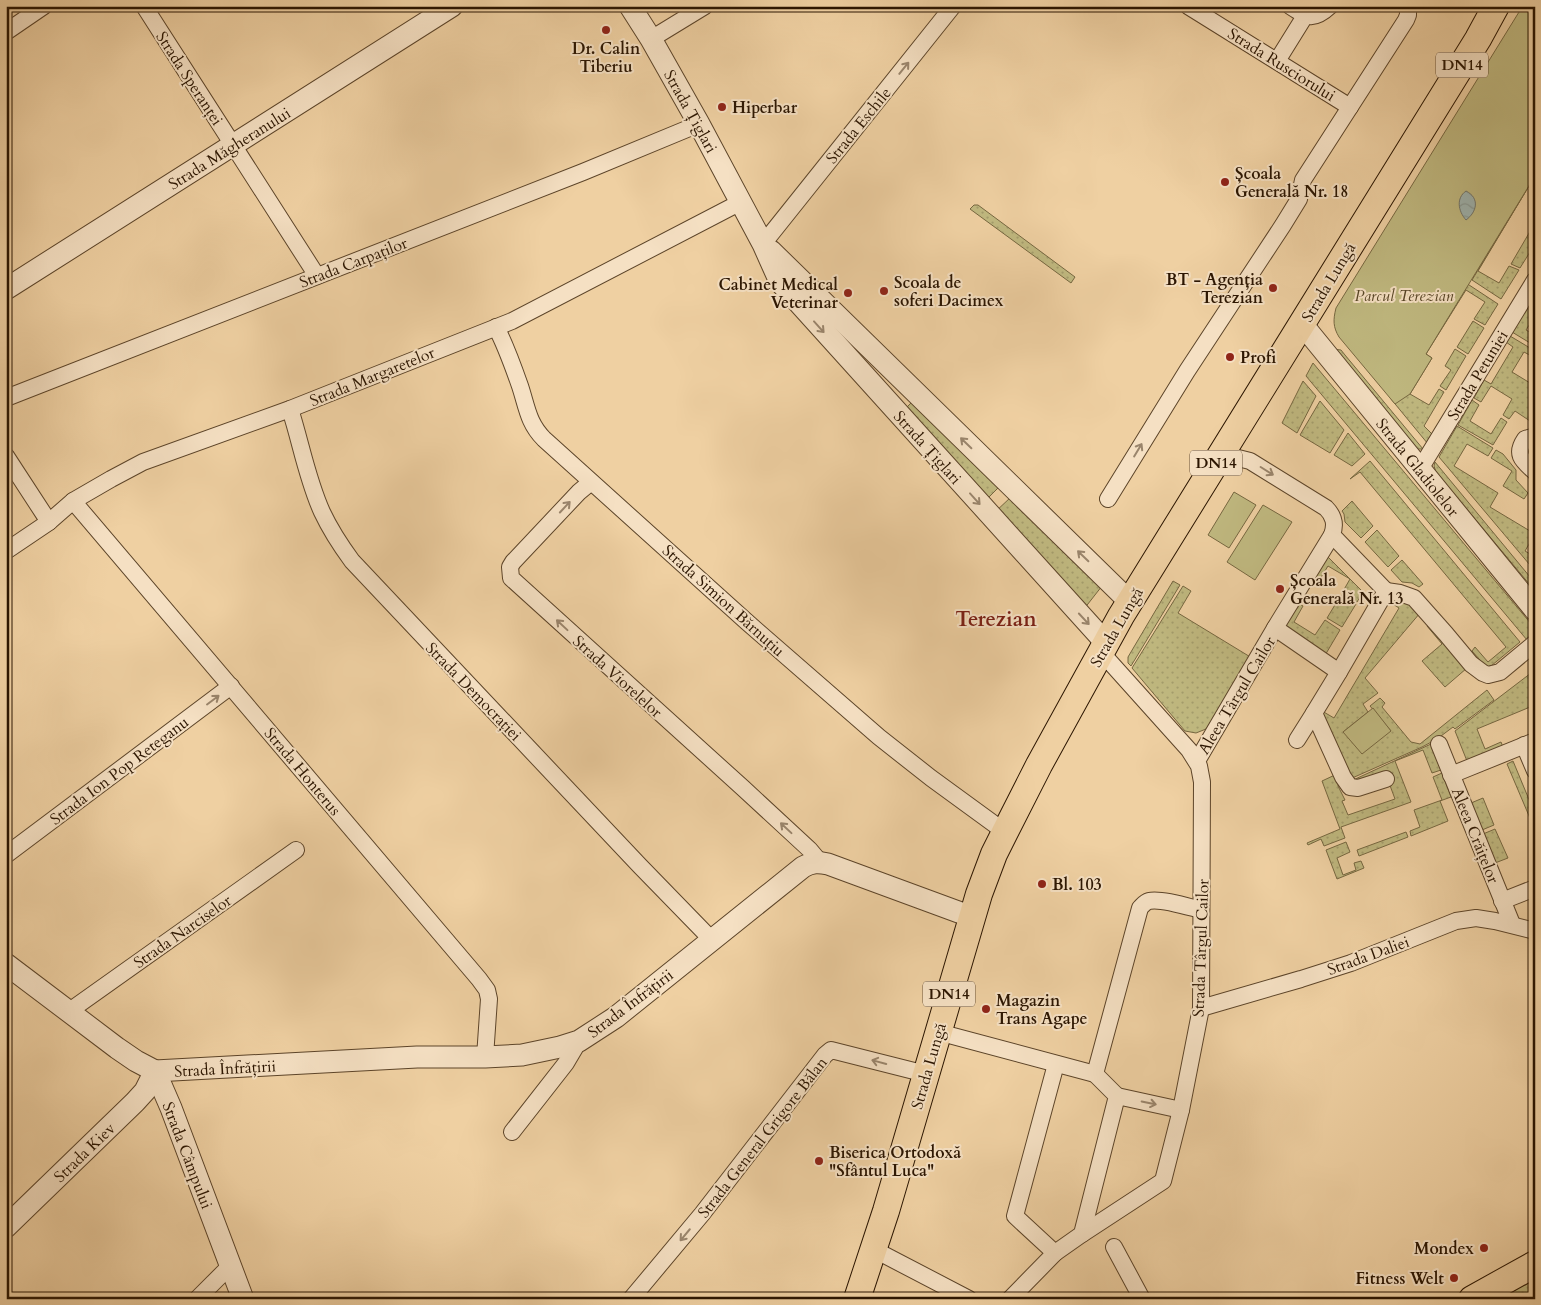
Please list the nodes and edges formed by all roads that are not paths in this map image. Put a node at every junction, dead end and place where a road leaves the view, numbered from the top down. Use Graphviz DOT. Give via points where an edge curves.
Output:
graph roads {
  1 [pos="44,6"];
  2 [pos="144,6"];
  3 [pos="452,6"];
  4 [pos="630,6"];
  5 [pos="705,6"];
  6 [pos="953,6"];
  7 [pos="1290,6"];
  8 [pos="1330,6"];
  9 [pos="1408,6"];
  10 [pos="1195,8"];
  11 [pos="1497,8"];
  12 [pos="1305,16"];
  13 [pos="6,32"];
  14 [pos="651,39"];
  15 [pos="1277,61"];
  16 [pos="1350,107"];
  17 [pos="699,124"];
  18 [pos="234,146"];
  19 [pos="741,202"];
  20 [pos="763,244"];
  21 [pos="317,276"];
  22 [pos="1534,282"];
  23 [pos="6,289"];
  24 [pos="1302,324"];
  25 [pos="496,327"];
  26 [pos="6,398"];
  27 [pos="290,409"];
  28 [pos="1535,436"];
  29 [pos="1222,454"];
  30 [pos="6,456"];
  31 [pos="1420,469"];
  32 [pos="1535,472"];
  33 [pos="591,482"];
  34 [pos="1108,499"];
  35 [pos="73,502"];
  36 [pos="48,522"];
  37 [pos="1332,535"];
  38 [pos="6,551"];
  39 [pos="1386,592"];
  40 [pos="1130,602"];
  41 [pos="1535,610"];
  42 [pos="1275,628"];
  43 [pos="1535,643"];
  44 [pos="1104,647"];
  45 [pos="1339,672"];
  46 [pos="231,686"];
  47 [pos="1314,713"];
  48 [pos="1297,740"];
  49 [pos="1530,743"];
  50 [pos="1439,744"];
  51 [pos="1197,761"];
  52 [pos="1535,770"];
  53 [pos="1451,775"];
  54 [pos="1386,779"];
  55 [pos="1005,832"];
  56 [pos="296,850"];
  57 [pos="6,855"];
  58 [pos="820,862"];
  59 [pos="1535,888"];
  60 [pos="1502,901"];
  61 [pos="1201,910"];
  62 [pos="972,917"];
  63 [pos="1512,924"];
  64 [pos="1535,931"];
  65 [pos="712,940"];
  66 [pos="6,964"];
  67 [pos="1201,1008"];
  68 [pos="68,1012"];
  69 [pos="938,1032"];
  70 [pos="579,1041"];
  71 [pos="485,1057"];
  72 [pos="1056,1064"];
  73 [pos="155,1071"];
  74 [pos="926,1074"];
  75 [pos="1095,1074"];
  76 [pos="1118,1096"];
  77 [pos="1181,1110"];
  78 [pos="512,1132"];
  79 [pos="6,1227"];
  80 [pos="1082,1234"];
  81 [pos="1114,1247"];
  82 [pos="873,1249"];
  83 [pos="1054,1253"];
  84 [pos="1535,1264"];
  85 [pos="230,1266"];
  86 [pos="197,1299"];
  87 [pos="243,1299"];
  88 [pos="631,1299"];
  89 [pos="857,1299"];
  90 [pos="969,1299"];
  91 [pos="1010,1299"];
  92 [pos="1142,1299"];
  93 [pos="1472,1299"];
  1 -- 13 [label="street"];
  2 -- 18 [label="street, Strada Speranței"];
  3 -- 18 [label="street, Strada Măgheranului"];
  4 -- 14 [label="street, Strada Țiglari"];
  5 -- 14 [label="street"];
  20 -- 6 [label="street, Strada Eschile, one-way"];
  7 -- 12 [label="street"];
  8 -- 12 [label="street" via="1318,16"];
  9 -- 16 [label="street" via="1406,20"];
  10 -- 15 [label="street, Strada Rusciorului"];
  11 -- 24 [label="main road, Strada Lungă / DN14"];
  12 -- 15 [label="street"];
  14 -- 17 [label="street, Strada Țiglari"];
  15 -- 16 [label="street, Strada Rusciorului"];
  34 -- 16 [label="street, one-way" via="1158,416 1283,226 1299,199 1303,180"];
  17 -- 19 [label="street, Strada Țiglari"];
  17 -- 21 [label="street, Strada Carpaților"];
  18 -- 21 [label="street, Strada Speranței"];
  18 -- 23 [label="street, Strada Măgheranului"];
  19 -- 20 [label="street, Strada Țiglari"];
  19 -- 25 [label="street, Strada Margaretelor"];
  40 -- 20 [label="street, Strada Țiglari, one-way"];
  20 -- 44 [label="street, Strada Țiglari, one-way" via="773,270 788,293"];
  21 -- 26 [label="street, Strada Carpaților"];
  22 -- 31 [label="street, Strada Petuniei"];
  24 -- 29 [label="main road, Strada Lungă / DN14"];
  24 -- 31 [label="street, Strada Gladiolelor"];
  25 -- 27 [label="street, Strada Margaretelor"];
  25 -- 33 [label="street, Strada Simion Bărnuțiu" via="536,431"];
  27 -- 35 [label="street, Strada Margaretelor" via="143,462"];
  27 -- 65 [label="street, Strada Democrației" via="322,512 340,546"];
  28 -- 32 [label="street" via="1525,439 1520,453"];
  29 -- 37 [label="street, one-way" via="1250,461 1326,508 1333,516"];
  29 -- 40 [label="main road, Strada Lungă / DN14"];
  30 -- 36 [label="street"];
  31 -- 41 [label="street, Strada Gladiolelor"];
  33 -- 55 [label="street, Strada Simion Bărnuțiu" via="879,737"];
  58 -- 33 [label="street, Strada Viorelelor, one-way" via="511,578 513,562"];
  35 -- 36 [label="street, Strada Margaretelor"];
  35 -- 46 [label="street, Strada Honterus"];
  36 -- 38 [label="street, Strada Margaretelor"];
  37 -- 39 [label="street"];
  37 -- 42 [label="street, Aleea Târgul Cailor"];
  39 -- 43 [label="street" via="1414,598 1482,673 1500,672"];
  39 -- 45 [label="street"];
  40 -- 44 [label="main road, Strada Lungă / DN14"];
  42 -- 45 [label="street, Aleea Târgul Cailor"];
  42 -- 51 [label="street, Aleea Târgul Cailor"];
  44 -- 51 [label="street, Strada Târgul Cailor"];
  44 -- 55 [label="main road, Strada Lungă / DN14"];
  45 -- 47 [label="street"];
  57 -- 46 [label="street, Strada Ion Pop Reteganu, one-way"];
  46 -- 71 [label="street, Strada Honterus" via="487,990"];
  47 -- 48 [label="street"];
  47 -- 54 [label="street" via="1350,786 1358,788"];
  49 -- 52 [label="street"];
  49 -- 53 [label="street, Aleea Crăițelor"];
  50 -- 53 [label="street"];
  51 -- 61 [label="street, Strada Târgul Cailor" via="1202,782"];
  53 -- 60 [label="street, Aleea Crăițelor"];
  55 -- 62 [label="main road, Strada Lungă / DN14" via="986,874"];
  56 -- 68 [label="street, Strada Narciselor"];
  58 -- 62 [label="street"];
  58 -- 65 [label="street, Strada Înfrățirii" via="803,867"];
  59 -- 60 [label="street"];
  60 -- 63 [label="street, Aleea Crăițelor"];
  61 -- 67 [label="street, Strada Târgul Cailor"];
  61 -- 75 [label="street" via="1158,901 1150,901 1140,908"];
  62 -- 69 [label="main road, Strada Lungă / DN14"];
  63 -- 64 [label="street, Strada Daliei"];
  63 -- 67 [label="street, Strada Daliei" via="1476,918 1456,921 1342,966"];
  65 -- 70 [label="street, Strada Înfrățirii" via="616,1017"];
  66 -- 68 [label="street"];
  67 -- 77 [label="street, Strada Târgul Cailor"];
  68 -- 73 [label="street"];
  69 -- 72 [label="street"];
  69 -- 74 [label="main road, Strada Lungă / DN14"];
  70 -- 71 [label="street, Strada Înfrățirii" via="535,1053"];
  70 -- 78 [label="street" via="566,1063"];
  71 -- 73 [label="street, Strada Înfrățirii"];
  72 -- 75 [label="street"];
  72 -- 83 [label="street" via="1015,1216"];
  73 -- 79 [label="street, Strada Kiev" via="135,1102"];
  73 -- 85 [label="street, Strada Câmpului"];
  74 -- 82 [label="main road, Strada Lungă / DN14"];
  74 -- 88 [label="street, Strada General Grigore Bălan, one-way" via="831,1050"];
  75 -- 76 [label="street"];
  76 -- 77 [label="street, one-way"];
  76 -- 80 [label="street"];
  77 -- 80 [label="street, Strada Târgul Cailor" via="1163,1181"];
  80 -- 83 [label="street, Strada Târgul Cailor"];
  81 -- 92 [label="street"];
  82 -- 89 [label="main road, Strada Lungă / DN14"];
  82 -- 90 [label="street"];
  83 -- 91 [label="street, Strada Târgul Cailor"];
  84 -- 93 [label="main road"];
  85 -- 86 [label="street"];
  85 -- 87 [label="street, Strada Câmpului"];
}
